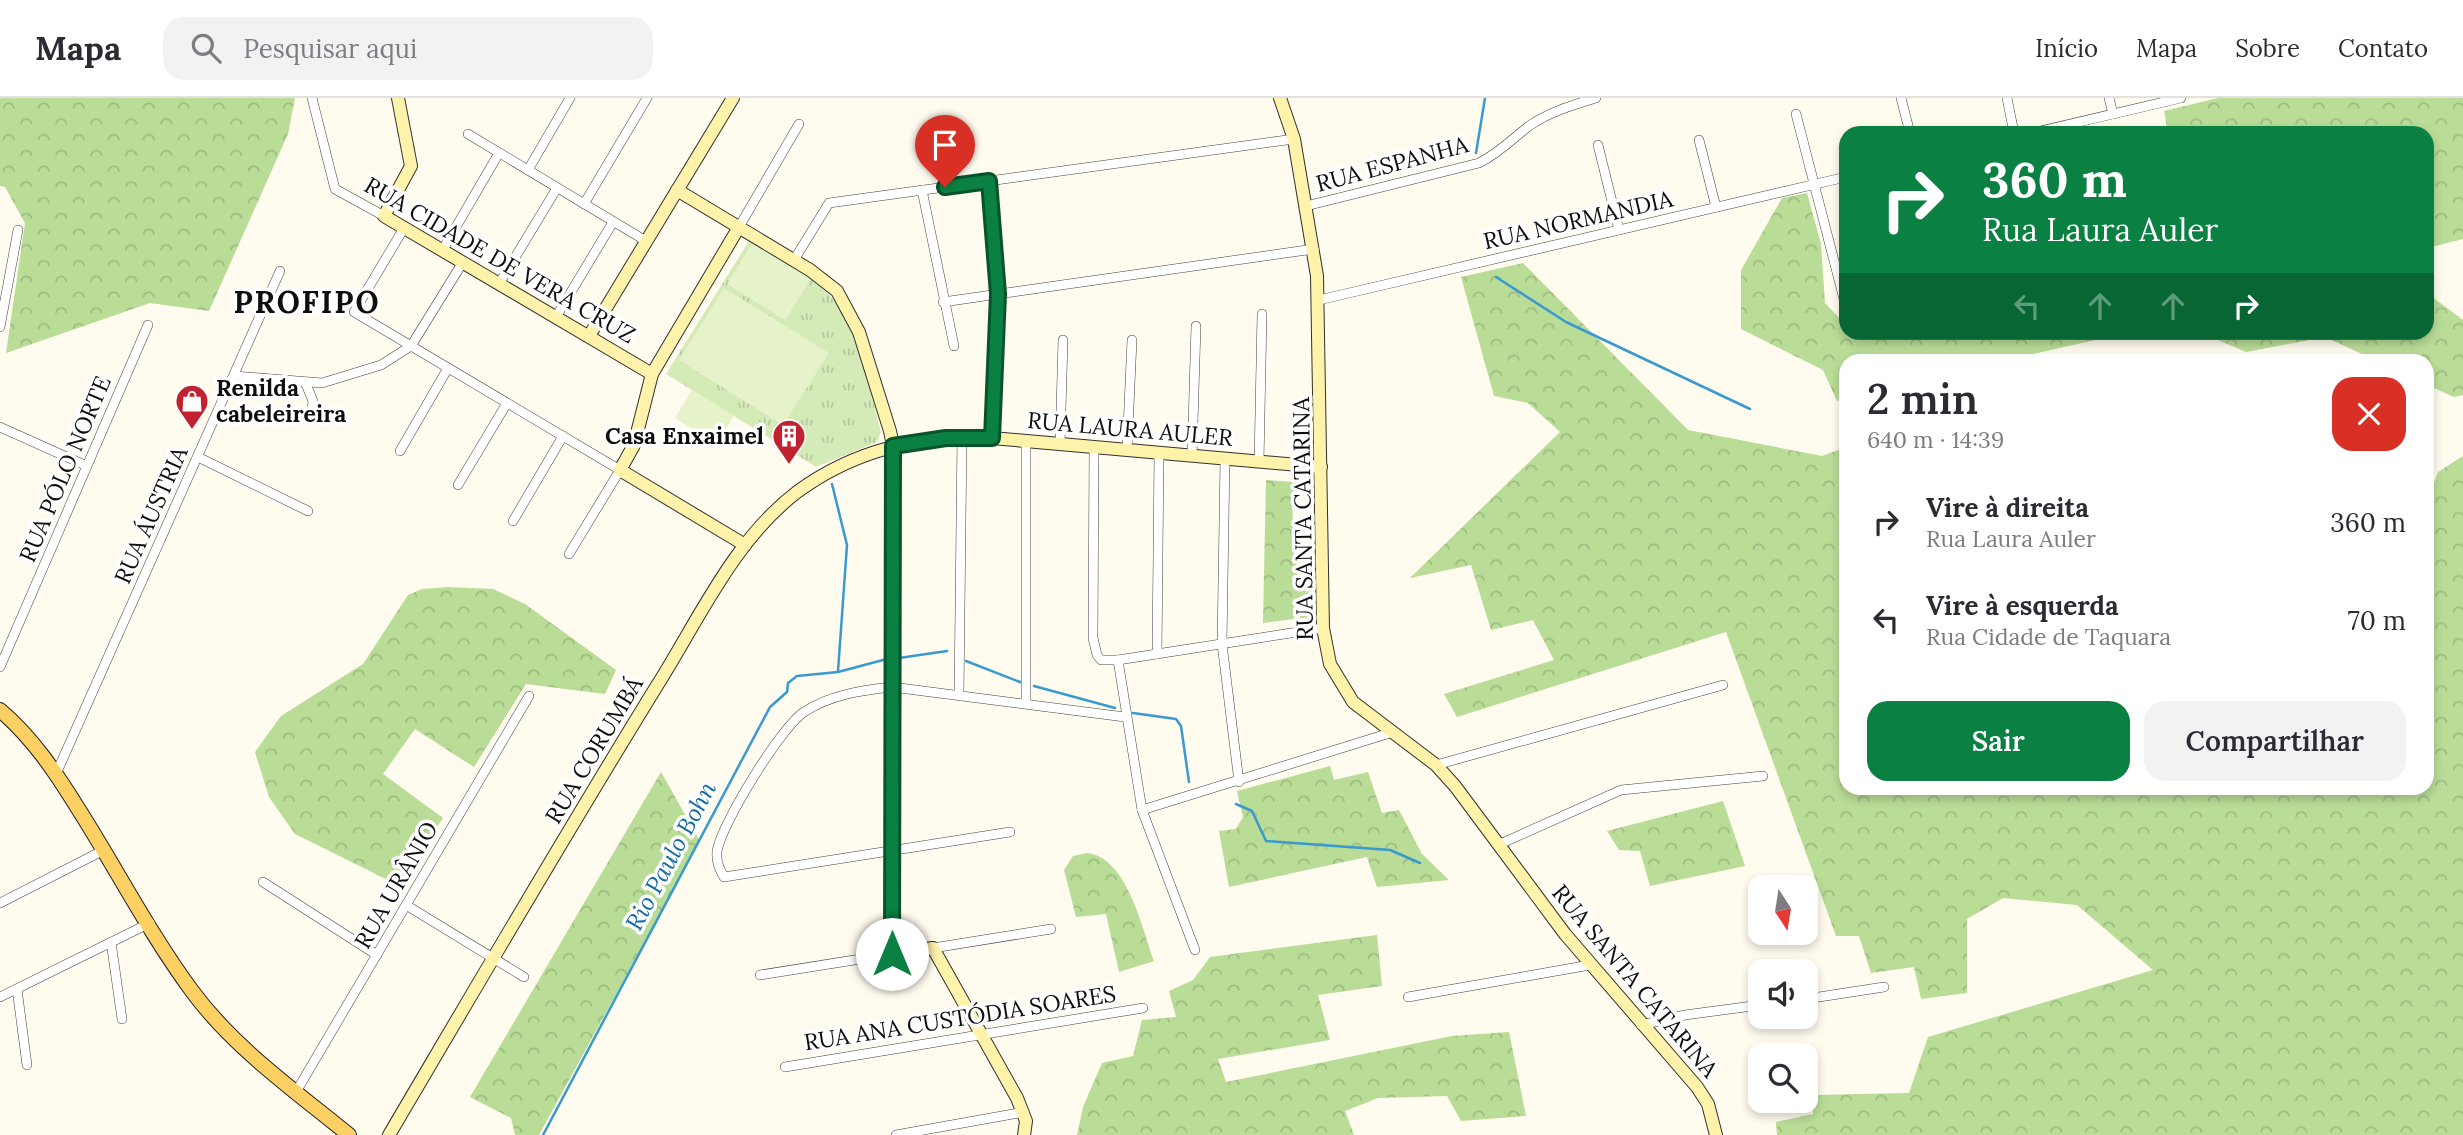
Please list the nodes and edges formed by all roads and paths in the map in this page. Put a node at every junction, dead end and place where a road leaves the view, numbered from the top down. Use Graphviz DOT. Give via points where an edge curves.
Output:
graph roads {
  1 [pos="312,98"];
  2 [pos="398,98"];
  3 [pos="570,98"];
  4 [pos="647,98"];
  5 [pos="733,98"];
  6 [pos="1280,98"];
  7 [pos="1596,98"];
  8 [pos="1901,98"];
  9 [pos="2007,98"];
  10 [pos="2109,98"];
  11 [pos="2181,98"];
  12 [pos="1796,114"];
  13 [pos="2113,114"];
  14 [pos="799,124"];
  15 [pos="1908,126"];
  16 [pos="2013,126"];
  17 [pos="2062,126"];
  18 [pos="468,134"];
  19 [pos="1294,139"];
  20 [pos="1699,140"];
  21 [pos="1598,145"];
  22 [pos="499,153"];
  23 [pos="528,170"];
  24 [pos="1839,179"];
  25 [pos="989,181"];
  26 [pos="1814,184"];
  27 [pos="556,188"];
  28 [pos="677,190"];
  29 [pos="922,190"];
  30 [pos="584,204"];
  31 [pos="1306,206"];
  32 [pos="1716,207"];
  33 [pos="384,216"];
  34 [pos="613,222"];
  35 [pos="739,227"];
  36 [pos="404,228"];
  37 [pos="18,230"];
  38 [pos="1619,230"];
  39 [pos="646,241"];
  40 [pos="1314,249"];
  41 [pos="442,251"];
  42 [pos="794,260"];
  43 [pos="463,262"];
  44 [pos="280,271"];
  45 [pos="1839,280"];
  46 [pos="499,284"];
  47 [pos="998,294"];
  48 [pos="1319,300"];
  49 [pos="943,302"];
  50 [pos="1262,314"];
  51 [pos="556,317"];
  52 [pos="148,325"];
  53 [pos="1196,326"];
  54 [pos="0,327"];
  55 [pos="589,336"];
  56 [pos="1063,340"];
  57 [pos="1132,340"];
  58 [pos="411,346"];
  59 [pos="954,346"];
  60 [pos="448,368"];
  61 [pos="652,374"];
  62 [pos="234,376"];
  63 [pos="306,384"];
  64 [pos="507,403"];
  65 [pos="311,420"];
  66 [pos="0,427"];
  67 [pos="563,436"];
  68 [pos="962,437"];
  69 [pos="992,438"];
  70 [pos="1026,441"];
  71 [pos="1060,444"];
  72 [pos="893,446"];
  73 [pos="1094,447"];
  74 [pos="1127,450"];
  75 [pos="400,451"];
  76 [pos="1159,453"];
  77 [pos="1192,456"];
  78 [pos="198,457"];
  79 [pos="1225,459"];
  80 [pos="1259,462"];
  81 [pos="87,466"];
  82 [pos="1321,467"];
  83 [pos="620,470"];
  84 [pos="457,485"];
  85 [pos="308,511"];
  86 [pos="513,521"];
  87 [pos="744,545"];
  88 [pos="569,554"];
  89 [pos="1323,628"];
  90 [pos="1222,644"];
  91 [pos="1157,654"];
  92 [pos="1118,660"];
  93 [pos="0,667"];
  94 [pos="1723,685"];
  95 [pos="892,687"];
  96 [pos="958,695"];
  97 [pos="528,696"];
  98 [pos="1026,703"];
  99 [pos="0,710"];
  100 [pos="1125,717"];
  101 [pos="1390,733"];
  102 [pos="1436,765"];
  103 [pos="56,774"];
  104 [pos="1763,776"];
  105 [pos="1239,782"];
  106 [pos="1142,810"];
  107 [pos="1010,832"];
  108 [pos="1500,844"];
  109 [pos="104,850"];
  110 [pos="891,851"];
  111 [pos="263,882"];
  112 [pos="0,903"];
  113 [pos="406,905"];
  114 [pos="150,923"];
  115 [pos="1051,929"];
  116 [pos="111,942"];
  117 [pos="933,948"];
  118 [pos="1195,950"];
  119 [pos="892,954"];
  120 [pos="377,955"];
  121 [pos="494,958"];
  122 [pos="1590,965"];
  123 [pos="760,975"];
  124 [pos="524,977"];
  125 [pos="1884,987"];
  126 [pos="17,989"];
  127 [pos="0,997"];
  128 [pos="1408,997"];
  129 [pos="1818,997"];
  130 [pos="1748,1007"];
  131 [pos="1143,1008"];
  132 [pos="122,1019"];
  133 [pos="1641,1025"];
  134 [pos="980,1034"];
  135 [pos="27,1065"];
  136 [pos="785,1067"];
  137 [pos="296,1093"];
  138 [pos="1024,1112"];
  139 [pos="349,1135"];
  140 [pos="389,1135"];
  141 [pos="897,1135"];
  142 [pos="1024,1135"];
  143 [pos="1716,1135"];
  1 -- 33 [label="street, RUA CIDADE DE VERA CRUZ" via="335,189"];
  2 -- 33 [label="street" via="411,166"];
  3 -- 23 [label="street"];
  4 -- 30 [label="street"];
  5 -- 28 [label="street"];
  6 -- 19 [label="street, RUA SANTA CATARINA"];
  7 -- 31 [label="street, RUA ESPANHA" via="1531,124 1479,163"];
  8 -- 15 [label="street"];
  9 -- 16 [label="street"];
  10 -- 13 [label="street"];
  11 -- 13 [label="street"];
  12 -- 26 [label="street"];
  13 -- 17 [label="street"];
  14 -- 35 [label="street"];
  18 -- 22 [label="street"];
  19 -- 25 [label="street"];
  19 -- 31 [label="street, RUA SANTA CATARINA"];
  20 -- 32 [label="street"];
  21 -- 38 [label="street"];
  22 -- 23 [label="street"];
  22 -- 41 [label="street"];
  23 -- 27 [label="street"];
  24 -- 26 [label="street, RUA NORMANDIA"];
  25 -- 29 [label="street"];
  25 -- 47 [label="street"];
  26 -- 32 [label="street, RUA NORMANDIA"];
  26 -- 45 [label="street"];
  27 -- 30 [label="street"];
  27 -- 46 [label="street"];
  28 -- 35 [label="street"];
  28 -- 39 [label="street"];
  29 -- 42 [label="street" via="829,203"];
  29 -- 49 [label="street"];
  30 -- 34 [label="street"];
  31 -- 40 [label="street, RUA SANTA CATARINA"];
  32 -- 38 [label="street, RUA NORMANDIA"];
  33 -- 36 [label="street, RUA CIDADE DE VERA CRUZ"];
  34 -- 39 [label="street"];
  34 -- 51 [label="street"];
  35 -- 42 [label="street"];
  35 -- 61 [label="street"];
  36 -- 41 [label="street, RUA CIDADE DE VERA CRUZ"];
  36 -- 58 [label="street" via="354,312"];
  37 -- 54 [label="street"];
  38 -- 48 [label="street, RUA NORMANDIA"];
  39 -- 55 [label="street"];
  40 -- 47 [label="street"];
  40 -- 48 [label="street, RUA SANTA CATARINA"];
  41 -- 43 [label="street, RUA CIDADE DE VERA CRUZ"];
  42 -- 72 [label="street" via="831,286 852,314"];
  43 -- 46 [label="street, RUA CIDADE DE VERA CRUZ"];
  43 -- 58 [label="street"];
  44 -- 62 [label="street, RUA ÁUSTRIA"];
  46 -- 51 [label="street, RUA CIDADE DE VERA CRUZ"];
  47 -- 49 [label="street"];
  47 -- 69 [label="street"];
  48 -- 82 [label="street, RUA SANTA CATARINA"];
  49 -- 59 [label="street"];
  50 -- 80 [label="street"];
  51 -- 55 [label="street, RUA CIDADE DE VERA CRUZ"];
  52 -- 81 [label="street, RUA PÓLO NORTE"];
  53 -- 77 [label="street"];
  55 -- 61 [label="street, RUA CIDADE DE VERA CRUZ"];
  56 -- 71 [label="street"];
  57 -- 74 [label="street"];
  58 -- 60 [label="street"];
  58 -- 63 [label="street" via="362,373"];
  60 -- 64 [label="street"];
  60 -- 75 [label="street"];
  61 -- 83 [label="street" via="634,445"];
  62 -- 63 [label="street"];
  62 -- 78 [label="street, RUA ÁUSTRIA"];
  63 -- 65 [label="street" via="313,401"];
  64 -- 67 [label="street"];
  64 -- 84 [label="street"];
  66 -- 81 [label="street"];
  67 -- 83 [label="street"];
  67 -- 86 [label="street"];
  68 -- 69 [label="street, RUA LAURA AULER"];
  68 -- 72 [label="street, RUA LAURA AULER"];
  68 -- 96 [label="street"];
  69 -- 70 [label="street, RUA LAURA AULER"];
  70 -- 71 [label="street, RUA LAURA AULER"];
  70 -- 98 [label="street"];
  71 -- 73 [label="street, RUA LAURA AULER"];
  72 -- 87 [label="street, RUA CORUMBÁ" via="819,477 772,513"];
  72 -- 95 [label="street"];
  73 -- 74 [label="street, RUA LAURA AULER"];
  73 -- 92 [label="street" via="1093,638 1101,660"];
  74 -- 76 [label="street, RUA LAURA AULER"];
  76 -- 77 [label="street, RUA LAURA AULER"];
  76 -- 91 [label="street"];
  77 -- 79 [label="street, RUA LAURA AULER"];
  78 -- 85 [label="street"];
  78 -- 103 [label="street, RUA ÁUSTRIA"];
  79 -- 80 [label="street, RUA LAURA AULER"];
  79 -- 90 [label="street"];
  80 -- 82 [label="street, RUA LAURA AULER"];
  81 -- 93 [label="street, RUA PÓLO NORTE"];
  82 -- 89 [label="street, RUA SANTA CATARINA"];
  83 -- 87 [label="street"];
  83 -- 88 [label="street"];
  87 -- 121 [label="street, RUA CORUMBÁ"];
  89 -- 90 [label="street"];
  89 -- 101 [label="street, RUA SANTA CATARINA" via="1330,664 1346,693"];
  90 -- 91 [label="street"];
  90 -- 105 [label="street"];
  91 -- 92 [label="street"];
  92 -- 100 [label="street"];
  94 -- 102 [label="street"];
  95 -- 96 [label="street"];
  95 -- 110 [label="street"];
  95 -- 110 [label="street" via="853,692 802,713 765,758 717,849 724,877"];
  96 -- 98 [label="street"];
  97 -- 113 [label="street, RUA URÂNIO"];
  98 -- 100 [label="street"];
  99 -- 103 [label="main road" via="32,741"];
  100 -- 106 [label="street"];
  101 -- 102 [label="street, RUA SANTA CATARINA"];
  101 -- 105 [label="street"];
  102 -- 108 [label="street, RUA SANTA CATARINA"];
  103 -- 109 [label="main road"];
  104 -- 108 [label="street" via="1621,790"];
  105 -- 106 [label="street"];
  106 -- 118 [label="street"];
  107 -- 110 [label="street"];
  108 -- 122 [label="street, RUA SANTA CATARINA"];
  109 -- 112 [label="street"];
  109 -- 114 [label="main road"];
  110 -- 119 [label="street"];
  111 -- 120 [label="street"];
  113 -- 120 [label="street, RUA URÂNIO"];
  113 -- 121 [label="street"];
  114 -- 116 [label="street"];
  114 -- 137 [label="main road" via="211,1016"];
  115 -- 117 [label="street"];
  116 -- 126 [label="street"];
  116 -- 132 [label="street"];
  117 -- 119 [label="street"];
  117 -- 134 [label="street"];
  119 -- 123 [label="street"];
  120 -- 137 [label="street, RUA URÂNIO"];
  121 -- 124 [label="street"];
  121 -- 140 [label="street, RUA CORUMBÁ"];
  122 -- 128 [label="street"];
  122 -- 133 [label="street, RUA SANTA CATARINA"];
  125 -- 129 [label="street"];
  126 -- 127 [label="street"];
  126 -- 135 [label="street"];
  130 -- 133 [label="street"];
  131 -- 134 [label="street, RUA ANA CUSTÓDIA SOARES"];
  133 -- 143 [label="street, RUA SANTA CATARINA" via="1708,1104"];
  134 -- 136 [label="street, RUA ANA CUSTÓDIA SOARES"];
  134 -- 138 [label="street"];
  137 -- 139 [label="main road"];
  138 -- 141 [label="street"];
  138 -- 142 [label="street"];
}
